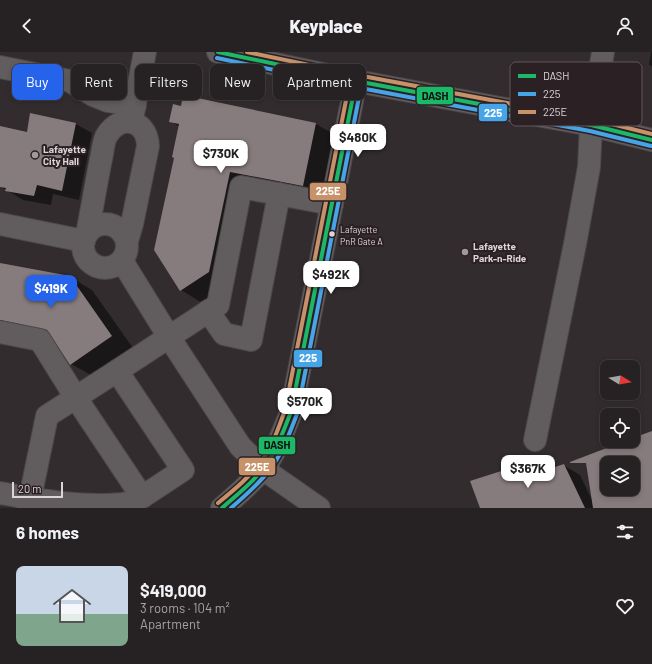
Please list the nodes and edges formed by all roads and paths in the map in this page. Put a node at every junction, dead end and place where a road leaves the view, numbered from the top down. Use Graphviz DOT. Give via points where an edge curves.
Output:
graph roads {
  1 [pos="145,52"];
  2 [pos="218,52"];
  3 [pos="603,52"];
  4 [pos="601,62"];
  5 [pos="275,64"];
  6 [pos="0,67"];
  7 [pos="366,83"];
  8 [pos="352,100"];
  9 [pos="510,110"];
  10 [pos="133,113"];
  11 [pos="591,126"];
  12 [pos="595,126"];
  13 [pos="652,140"];
  14 [pos="279,194"];
  15 [pos="332,204"];
  16 [pos="0,224"];
  17 [pos="85,237"];
  18 [pos="124,251"];
  19 [pos="208,311"];
  20 [pos="0,332"];
  21 [pos="169,337"];
  22 [pos="117,371"];
  23 [pos="76,398"];
  24 [pos="535,440"];
  25 [pos="262,469"];
  26 [pos="0,493"];
  27 [pos="142,497"];
  28 [pos="29,503"];
  29 [pos="222,508"];
  30 [pos="319,508"];
  1 -- 10 [label="street"];
  2 -- 5 [label="street"];
  3 -- 4 [label="street"];
  6 -- 10 [label="street" via="70,81 93,95"];
  7 -- 9 [label="street"];
  8 -- 15 [label="street"];
  10 -- 17 [label="street" via="106,136"];
  10 -- 18 [label="street" via="146,134 148,146"];
  11 -- 24 [label="street" via="589,167"];
  12 -- 13 [label="street"];
  14 -- 15 [label="street"];
  14 -- 19 [label="street" via="241,186 218,305"];
  14 -- 19 [label="street" via="251,340 224,334"];
  15 -- 25 [label="street" via="291,412 279,442"];
  16 -- 17 [label="street"];
  17 -- 18 [label="street" via="98,225 113,225 124,234"];
  17 -- 18 [label="street" via="86,255 95,265 109,267"];
  18 -- 21 [label="street"];
  19 -- 21 [label="street"];
  20 -- 23 [label="street" via="40,340"];
  21 -- 22 [label="street"];
  21 -- 25 [label="street" via="240,446"];
  22 -- 23 [label="street"];
  22 -- 27 [label="street" via="183,470"];
  23 -- 27 [label="street"];
  23 -- 28 [label="street" via="47,416"];
  25 -- 29 [label="street"];
  25 -- 30 [label="street"];
  26 -- 28 [label="street"];
  27 -- 28 [label="street" via="122,504 96,507"];
}
